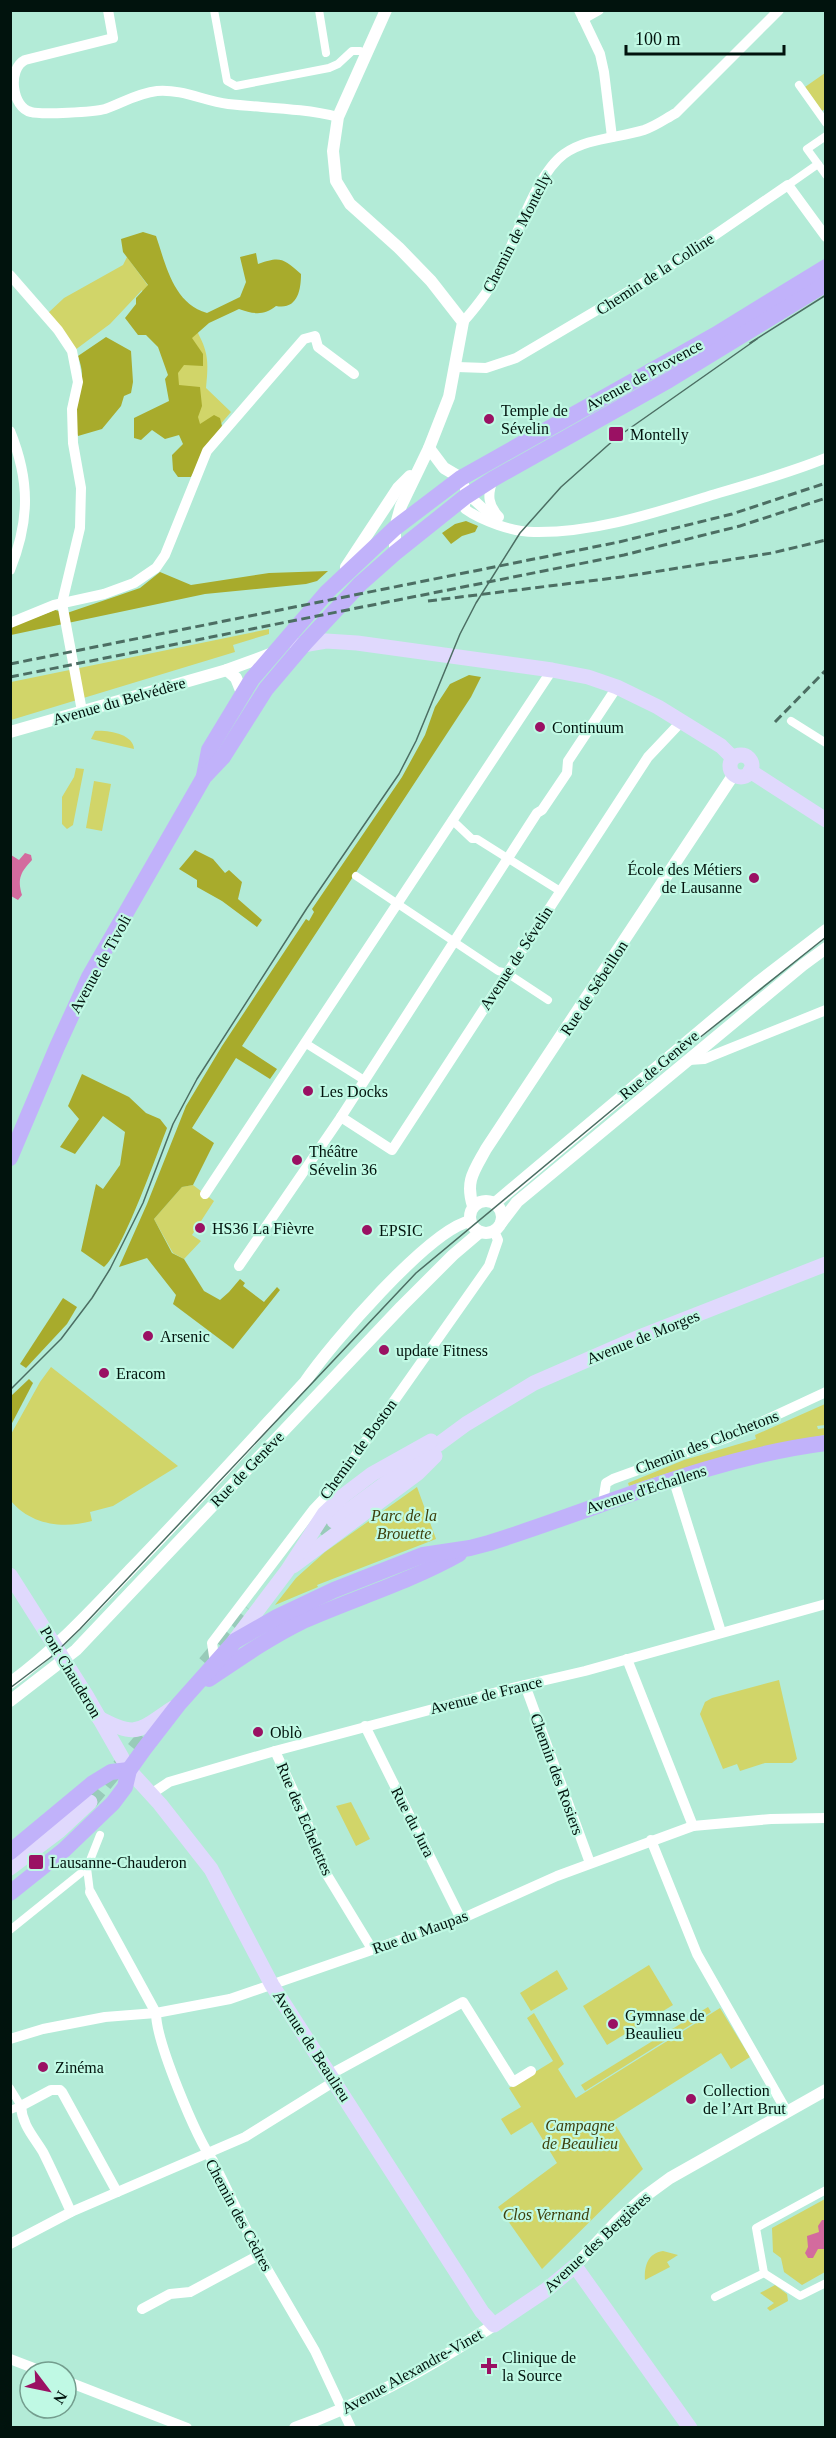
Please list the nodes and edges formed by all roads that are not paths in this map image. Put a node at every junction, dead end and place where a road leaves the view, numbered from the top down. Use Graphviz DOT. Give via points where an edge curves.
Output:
graph roads {
  1 [pos="108,10"];
  2 [pos="214,10"];
  3 [pos="319,10"];
  4 [pos="386,10"];
  5 [pos="599,10"];
  6 [pos="779,10"];
  7 [pos="581,14"];
  8 [pos="360,51"];
  9 [pos="326,53"];
  10 [pos="799,85"];
  11 [pos="338,117"];
  12 [pos="825,123"];
  13 [pos="825,136"];
  14 [pos="612,137"];
  15 [pos="818,164"];
  16 [pos="825,175"];
  17 [pos="788,185"];
  18 [pos="825,237"];
  19 [pos="825,267"];
  20 [pos="10,274"];
  21 [pos="825,284"];
  22 [pos="463,322"];
  23 [pos="457,367"];
  24 [pos="354,374"];
  25 [pos="10,431"];
  26 [pos="429,448"];
  27 [pos="825,458"];
  28 [pos="420,467"];
  29 [pos="461,478"];
  30 [pos="493,479"];
  31 [pos="465,497"];
  32 [pos="428,502"];
  33 [pos="395,528"];
  34 [pos="514,528"];
  35 [pos="395,553"];
  36 [pos="10,570"];
  37 [pos="336,583"];
  38 [pos="62,607"];
  39 [pos="10,623"];
  40 [pos="308,640"];
  41 [pos="274,653"];
  42 [pos="226,670"];
  43 [pos="552,670"];
  44 [pos="617,687"];
  45 [pos="242,693"];
  46 [pos="81,706"];
  47 [pos="682,721"];
  48 [pos="791,721"];
  49 [pos="10,732"];
  50 [pos="825,743"];
  51 [pos="742,773"];
  52 [pos="204,777"];
  53 [pos="452,820"];
  54 [pos="825,820"];
  55 [pos="508,858"];
  56 [pos="356,876"];
  57 [pos="560,891"];
  58 [pos="398,903"];
  59 [pos="824,931"];
  60 [pos="454,940"];
  61 [pos="825,948"];
  62 [pos="507,973"];
  63 [pos="548,1000"];
  64 [pos="825,1010"];
  65 [pos="305,1042"];
  66 [pos="689,1059"];
  67 [pos="364,1080"];
  68 [pos="341,1117"];
  69 [pos="10,1158"];
  70 [pos="206,1194"];
  71 [pos="495,1203"];
  72 [pos="473,1206"];
  73 [pos="470,1221"];
  74 [pos="497,1227"];
  75 [pos="480,1232"];
  76 [pos="825,1263"];
  77 [pos="239,1266"];
  78 [pos="825,1392"];
  79 [pos="466,1424"];
  80 [pos="825,1443"];
  81 [pos="674,1478"];
  82 [pos="603,1502"];
  83 [pos="331,1523"];
  84 [pos="287,1570"];
  85 [pos="10,1575"];
  86 [pos="825,1604"];
  87 [pos="304,1612"];
  88 [pos="721,1632"];
  89 [pos="235,1641"];
  90 [pos="627,1659"];
  91 [pos="215,1663"];
  92 [pos="10,1683"];
  93 [pos="525,1684"];
  94 [pos="183,1699"];
  95 [pos="10,1701"];
  96 [pos="99,1718"];
  97 [pos="365,1726"];
  98 [pos="275,1750"];
  99 [pos="129,1770"];
  100 [pos="151,1794"];
  101 [pos="90,1802"];
  102 [pos="825,1818"];
  103 [pos="693,1826"];
  104 [pos="100,1835"];
  105 [pos="651,1840"];
  106 [pos="10,1852"];
  107 [pos="590,1863"];
  108 [pos="10,1868"];
  109 [pos="87,1868"];
  110 [pos="90,1892"];
  111 [pos="10,1893"];
  112 [pos="461,1919"];
  113 [pos="10,1930"];
  114 [pos="372,1949"];
  115 [pos="272,1985"];
  116 [pos="156,2013"];
  117 [pos="10,2039"];
  118 [pos="531,2071"];
  119 [pos="333,2078"];
  120 [pos="10,2088"];
  121 [pos="825,2091"];
  122 [pos="16,2108"];
  123 [pos="787,2112"];
  124 [pos="206,2153"];
  125 [pos="825,2190"];
  126 [pos="117,2192"];
  127 [pos="71,2212"];
  128 [pos="10,2244"];
  129 [pos="259,2255"];
  130 [pos="575,2266"];
  131 [pos="764,2272"];
  132 [pos="825,2283"];
  133 [pos="715,2297"];
  134 [pos="142,2309"];
  135 [pos="494,2325"];
  136 [pos="78,2386"];
  137 [pos="343,2409"];
  138 [pos="187,2427"];
  139 [pos="295,2427"];
  140 [pos="351,2427"];
  141 [pos="690,2427"];
  1 -- 11 [label="street" via="113,38 18,65 14,74 22,108 31,112 101,110 138,94 166,91 226,104"];
  2 -- 8 [label="street" via="227,81 236,86 329,68 352,51"];
  3 -- 9 [label="street"];
  4 -- 11 [label="street"];
  5 -- 7 [label="street"];
  6 -- 14 [label="street, Chemin de Montelly" via="676,113 656,125"];
  7 -- 14 [label="street" via="600,54"];
  10 -- 12 [label="street"];
  11 -- 22 [label="street" via="333,164 340,191 431,281"];
  13 -- 15 [label="street" via="807,149"];
  14 -- 22 [label="street, Chemin de Montelly" via="574,148 552,164 500,271 481,303"];
  15 -- 16 [label="street"];
  15 -- 17 [label="street"];
  17 -- 18 [label="street"];
  17 -- 23 [label="street, Chemin de la Colline" via="658,274 516,358 486,368"];
  19 -- 29 [label="main road, Avenue de Provence" via="715,335"];
  20 -- 38 [label="street" via="72,351 78,382 72,409 81,488 80,528"];
  21 -- 30 [label="main road, Avenue de Provence" via="669,380"];
  22 -- 23 [label="street, Avenue de Tivoli"];
  23 -- 26 [label="street, Avenue de Tivoli"];
  24 -- 38 [label="street" via="318,347 315,336 304,339 207,451 165,555 156,568 134,583"];
  25 -- 36 [label="street" via="22,469 26,519"];
  26 -- 28 [label="street, Avenue de Tivoli"];
  26 -- 29 [label="street" via="444,468"];
  27 -- 34 [label="street" via="715,495 606,525 531,532"];
  28 -- 33 [label="street, Avenue de Tivoli"];
  28 -- 37 [label="street, Avenue de Tivoli" via="398,488"];
  29 -- 31 [label="street"];
  29 -- 32 [label="main road, Avenue de Provence"];
  30 -- 31 [label="main road, Avenue de Provence"];
  30 -- 34 [label="street" via="491,507"];
  31 -- 32 [label="street, Avenue de Provence"];
  31 -- 34 [label="street"];
  31 -- 35 [label="main road, Avenue de Provence"];
  32 -- 33 [label="main road, Avenue de Provence"];
  33 -- 35 [label="street, Avenue de Tivoli"];
  33 -- 37 [label="main road, Avenue de Tivoli"];
  35 -- 40 [label="main road, Avenue de Tivoli"];
  37 -- 41 [label="main road, Avenue de Tivoli"];
  38 -- 39 [label="street"];
  38 -- 46 [label="street"];
  40 -- 41 [label="main road, Avenue du Belvédère"];
  40 -- 43 [label="main road" via="357,643"];
  40 -- 52 [label="main road, Avenue de Tivoli" via="266,689 223,757"];
  41 -- 42 [label="street, Avenue du Belvédère"];
  41 -- 45 [label="main road, Avenue de Tivoli"];
  42 -- 45 [label="street" via="236,678"];
  42 -- 46 [label="street, Avenue du Belvédère"];
  43 -- 44 [label="main road"];
  43 -- 53 [label="street"];
  44 -- 47 [label="main road"];
  44 -- 55 [label="street" via="568,761 567,773"];
  45 -- 52 [label="main road, Avenue de Tivoli" via="209,750"];
  46 -- 49 [label="street, Avenue du Belvédère"];
  47 -- 51 [label="main road" via="721,746 733,758 730,765"];
  47 -- 57 [label="street, Avenue de Sévelin" via="648,756"];
  48 -- 50 [label="street"];
  51 -- 54 [label="main road"];
  51 -- 72 [label="street, Rue de Sébeillon" via="486,1149 468,1191"];
  52 -- 69 [label="main road, Avenue de Tivoli" via="89,978"];
  53 -- 55 [label="street" via="472,839"];
  53 -- 58 [label="street"];
  55 -- 57 [label="street"];
  55 -- 60 [label="street"];
  56 -- 58 [label="street"];
  57 -- 62 [label="street, Avenue de Sévelin"];
  58 -- 60 [label="street"];
  58 -- 65 [label="street"];
  59 -- 61 [label="street"];
  59 -- 71 [label="street, Rue de Genève"];
  60 -- 62 [label="street" via="498,971"];
  60 -- 67 [label="street"];
  61 -- 66 [label="street, Rue de Genève"];
  62 -- 63 [label="street"];
  62 -- 68 [label="street, Avenue de Sévelin" via="392,1150"];
  64 -- 66 [label="street" via="704,1059"];
  65 -- 67 [label="street"];
  65 -- 70 [label="street"];
  66 -- 74 [label="street, Rue de Genève" via="517,1202"];
  67 -- 68 [label="street"];
  68 -- 77 [label="street"];
  71 -- 72 [label="street" via="483,1200"];
  71 -- 74 [label="street" via="501,1210"];
  72 -- 73 [label="street"];
  73 -- 75 [label="street"];
  73 -- 92 [label="street, Rue de Genève" via="440,1237 410,1264 323,1355 305,1382 154,1545 64,1639"];
  74 -- 75 [label="street"];
  74 -- 91 [label="street, Chemin de Boston" via="498,1240 489,1266 330,1492 212,1643"];
  75 -- 95 [label="street, Rue de Genève" via="401,1307 76,1650"];
  76 -- 79 [label="main road, Avenue de Morges" via="554,1374"];
  78 -- 82 [label="street, Chemin des Clochetons" via="729,1437 613,1479 606,1483"];
  79 -- 83 [label="main road, Avenue de Morges" via="418,1473"];
  79 -- 83 [label="main road, Avenue de Morges" via="372,1474 343,1496"];
  80 -- 81 [label="main road, Avenue d'Echallens" via="721,1464"];
  81 -- 82 [label="main road, Avenue d'Echallens"];
  81 -- 88 [label="street"];
  82 -- 87 [label="main road, Avenue d'Echallens" via="470,1548 425,1573"];
  83 -- 84 [label="main road, Avenue de Morges"];
  83 -- 84 [label="main road, Avenue de Morges"];
  84 -- 89 [label="main road, Avenue de Morges"];
  85 -- 96 [label="main road, Pont Chauderon"];
  86 -- 88 [label="street, Avenue de France"];
  87 -- 89 [label="main road, Avenue d'Echallens"];
  87 -- 94 [label="main road, Avenue d'Echallens"];
  88 -- 90 [label="street, Avenue de France"];
  89 -- 91 [label="main road, Avenue d'Echallens"];
  90 -- 93 [label="street, Avenue de France"];
  90 -- 103 [label="street"];
  91 -- 94 [label="main road, Avenue d'Echallens"];
  93 -- 97 [label="street, Avenue de France"];
  93 -- 107 [label="street, Chemin des Rosiers"];
  94 -- 96 [label="main road" via="135,1731 122,1730"];
  94 -- 99 [label="main road"];
  96 -- 99 [label="main road, Pont Chauderon"];
  97 -- 98 [label="street, Avenue de France"];
  97 -- 112 [label="street, Rue du Jura"];
  98 -- 100 [label="street, Avenue de France" via="169,1782"];
  98 -- 114 [label="street, Rue des Echelettes" via="324,1870"];
  99 -- 100 [label="main road, Avenue de Beaulieu"];
  99 -- 106 [label="main road" via="111,1772 93,1783"];
  99 -- 111 [label="main road" via="113,1803 64,1850"];
  100 -- 115 [label="main road, Avenue de Beaulieu" via="211,1869"];
  101 -- 108 [label="main road"];
  102 -- 103 [label="street, Rue du Maupas"];
  103 -- 105 [label="street, Rue du Maupas"];
  104 -- 109 [label="street"];
  105 -- 107 [label="street, Rue du Maupas"];
  105 -- 123 [label="street" via="697,1954"];
  107 -- 112 [label="street, Rue du Maupas"];
  109 -- 110 [label="street"];
  109 -- 113 [label="street"];
  110 -- 116 [label="street, Chemin des Cèdres"];
  112 -- 114 [label="street, Rue du Maupas"];
  114 -- 115 [label="street, Rue du Maupas"];
  115 -- 116 [label="street, Rue du Maupas" via="214,2004"];
  115 -- 119 [label="main road, Avenue de Beaulieu"];
  116 -- 117 [label="street, Rue du Maupas" via="105,2017"];
  116 -- 124 [label="street, Chemin des Cèdres" via="181,2096"];
  118 -- 119 [label="street" via="513,2082 463,2002"];
  119 -- 124 [label="street" via="257,2130"];
  119 -- 135 [label="main road, Avenue de Beaulieu"];
  120 -- 122 [label="street"];
  121 -- 123 [label="street, Avenue des Bergières"];
  122 -- 126 [label="street" via="51,2090 60,2090"];
  122 -- 127 [label="street" via="42,2150"];
  123 -- 130 [label="street, Avenue des Bergières" via="653,2190"];
  124 -- 126 [label="street"];
  124 -- 129 [label="street, Chemin des Cèdres"];
  125 -- 131 [label="street" via="756,2228"];
  126 -- 127 [label="street"];
  127 -- 128 [label="street"];
  129 -- 134 [label="street" via="190,2292 170,2294"];
  129 -- 137 [label="street, Chemin des Cèdres" via="315,2351"];
  130 -- 135 [label="main road, Avenue des Bergières"];
  130 -- 141 [label="main road"];
  131 -- 132 [label="street" via="800,2296"];
  131 -- 133 [label="street"];
  135 -- 137 [label="street, Avenue Alexandre-Vinet" via="409,2376"];
  136 -- 138 [label="street"];
  137 -- 139 [label="street, Avenue Alexandre-Vinet"];
  137 -- 140 [label="street, Chemin des Cèdres"];
}
